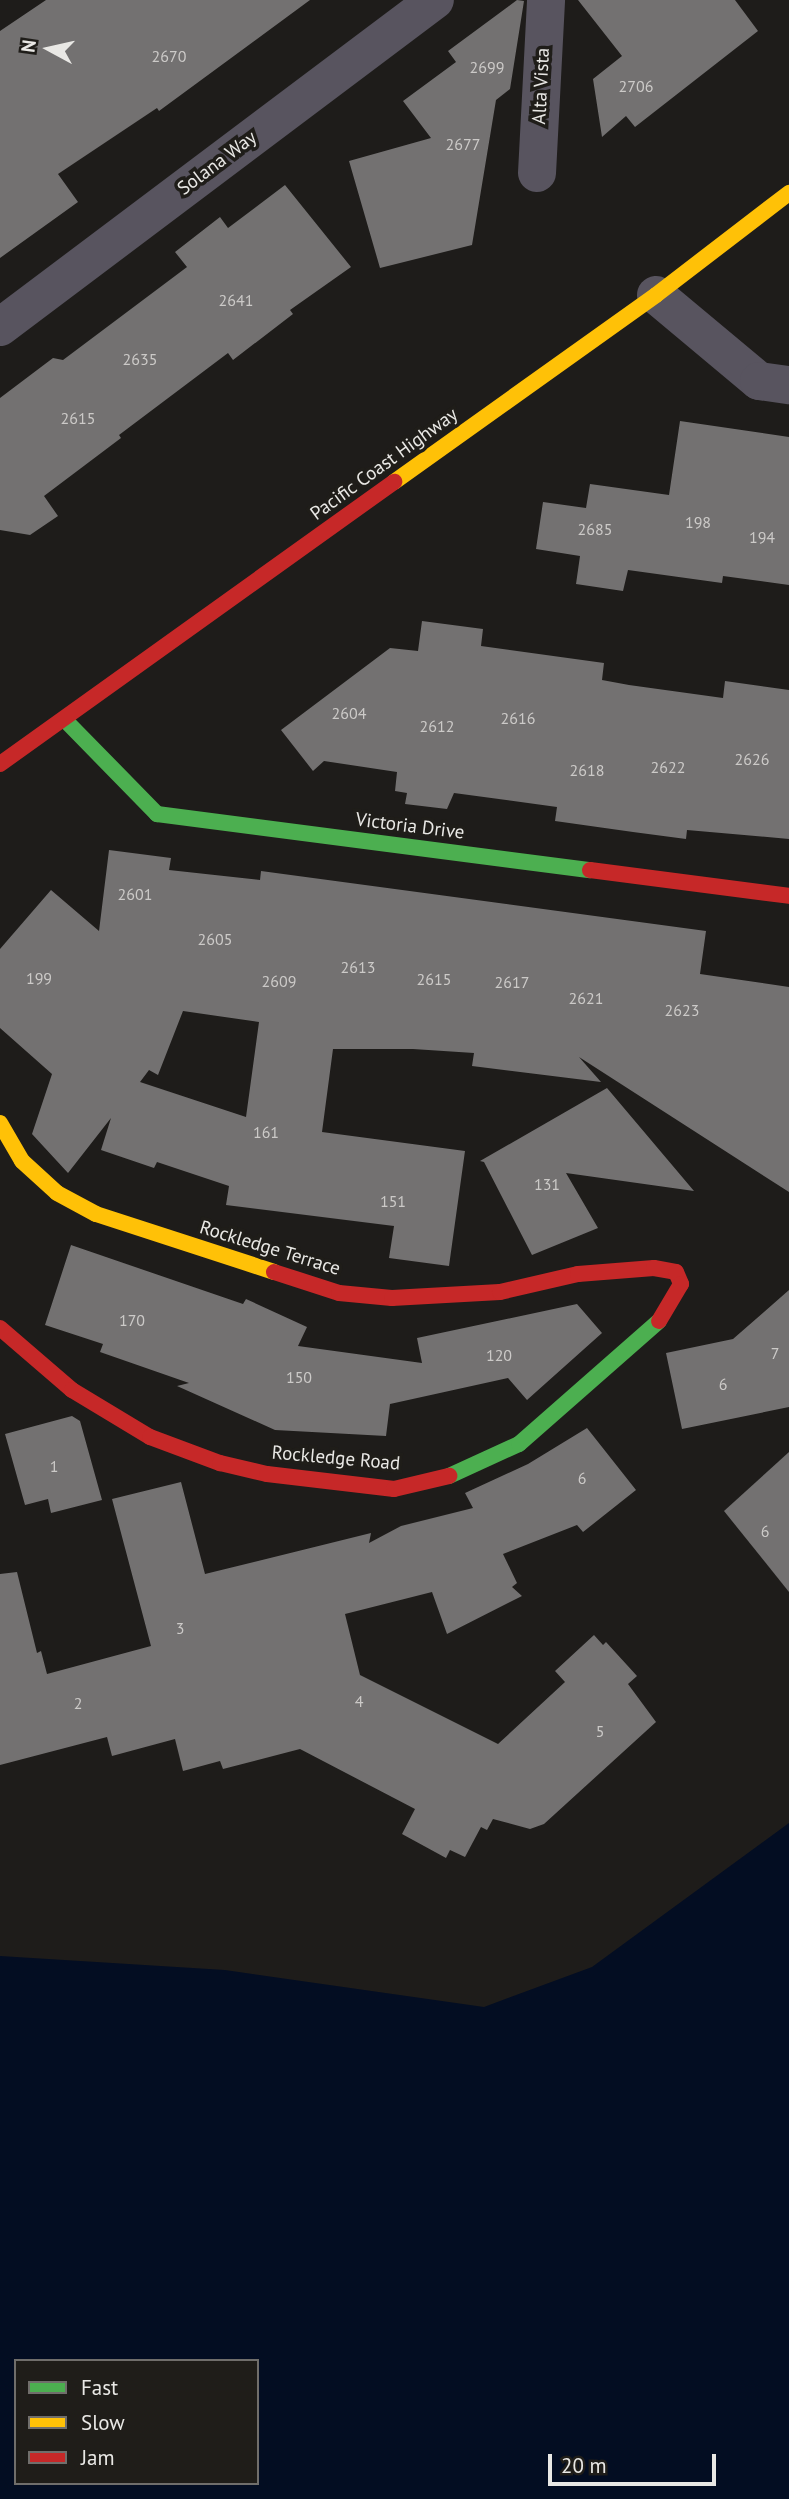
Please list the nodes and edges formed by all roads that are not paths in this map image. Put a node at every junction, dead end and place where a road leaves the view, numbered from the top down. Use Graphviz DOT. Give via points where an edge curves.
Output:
graph roads {
  1 [pos="435,0"];
  2 [pos="546,0"];
  3 [pos="537,173"];
  4 [pos="789,193"];
  5 [pos="656,295"];
  6 [pos="0,327"];
  7 [pos="789,385"];
  8 [pos="65,720"];
  9 [pos="0,764"];
  10 [pos="789,897"];
  11 [pos="0,1123"];
  12 [pos="654,1268"];
  13 [pos="0,1328"];
  1 -- 6 [label="street, Solana Way"];
  2 -- 3 [label="street, Alta Vista"];
  4 -- 5 [label="main road, Pacific Coast Highway"];
  5 -- 7 [label="street" via="759,381"];
  5 -- 8 [label="main road, Pacific Coast Highway"];
  8 -- 9 [label="main road, Pacific Coast Highway"];
  8 -- 10 [label="main road, Victoria Drive" via="157,814"];
  11 -- 12 [label="main road, Rockledge Terrace" via="22,1161 57,1193 96,1214 339,1293 392,1298 500,1292 578,1274"];
  12 -- 13 [label="main road, Rockledge Road" via="676,1272 681,1284 676,1299 659,1321 562,1410 519,1444 481,1464 442,1480 394,1489 267,1474 220,1463 150,1437 72,1390"];
}
